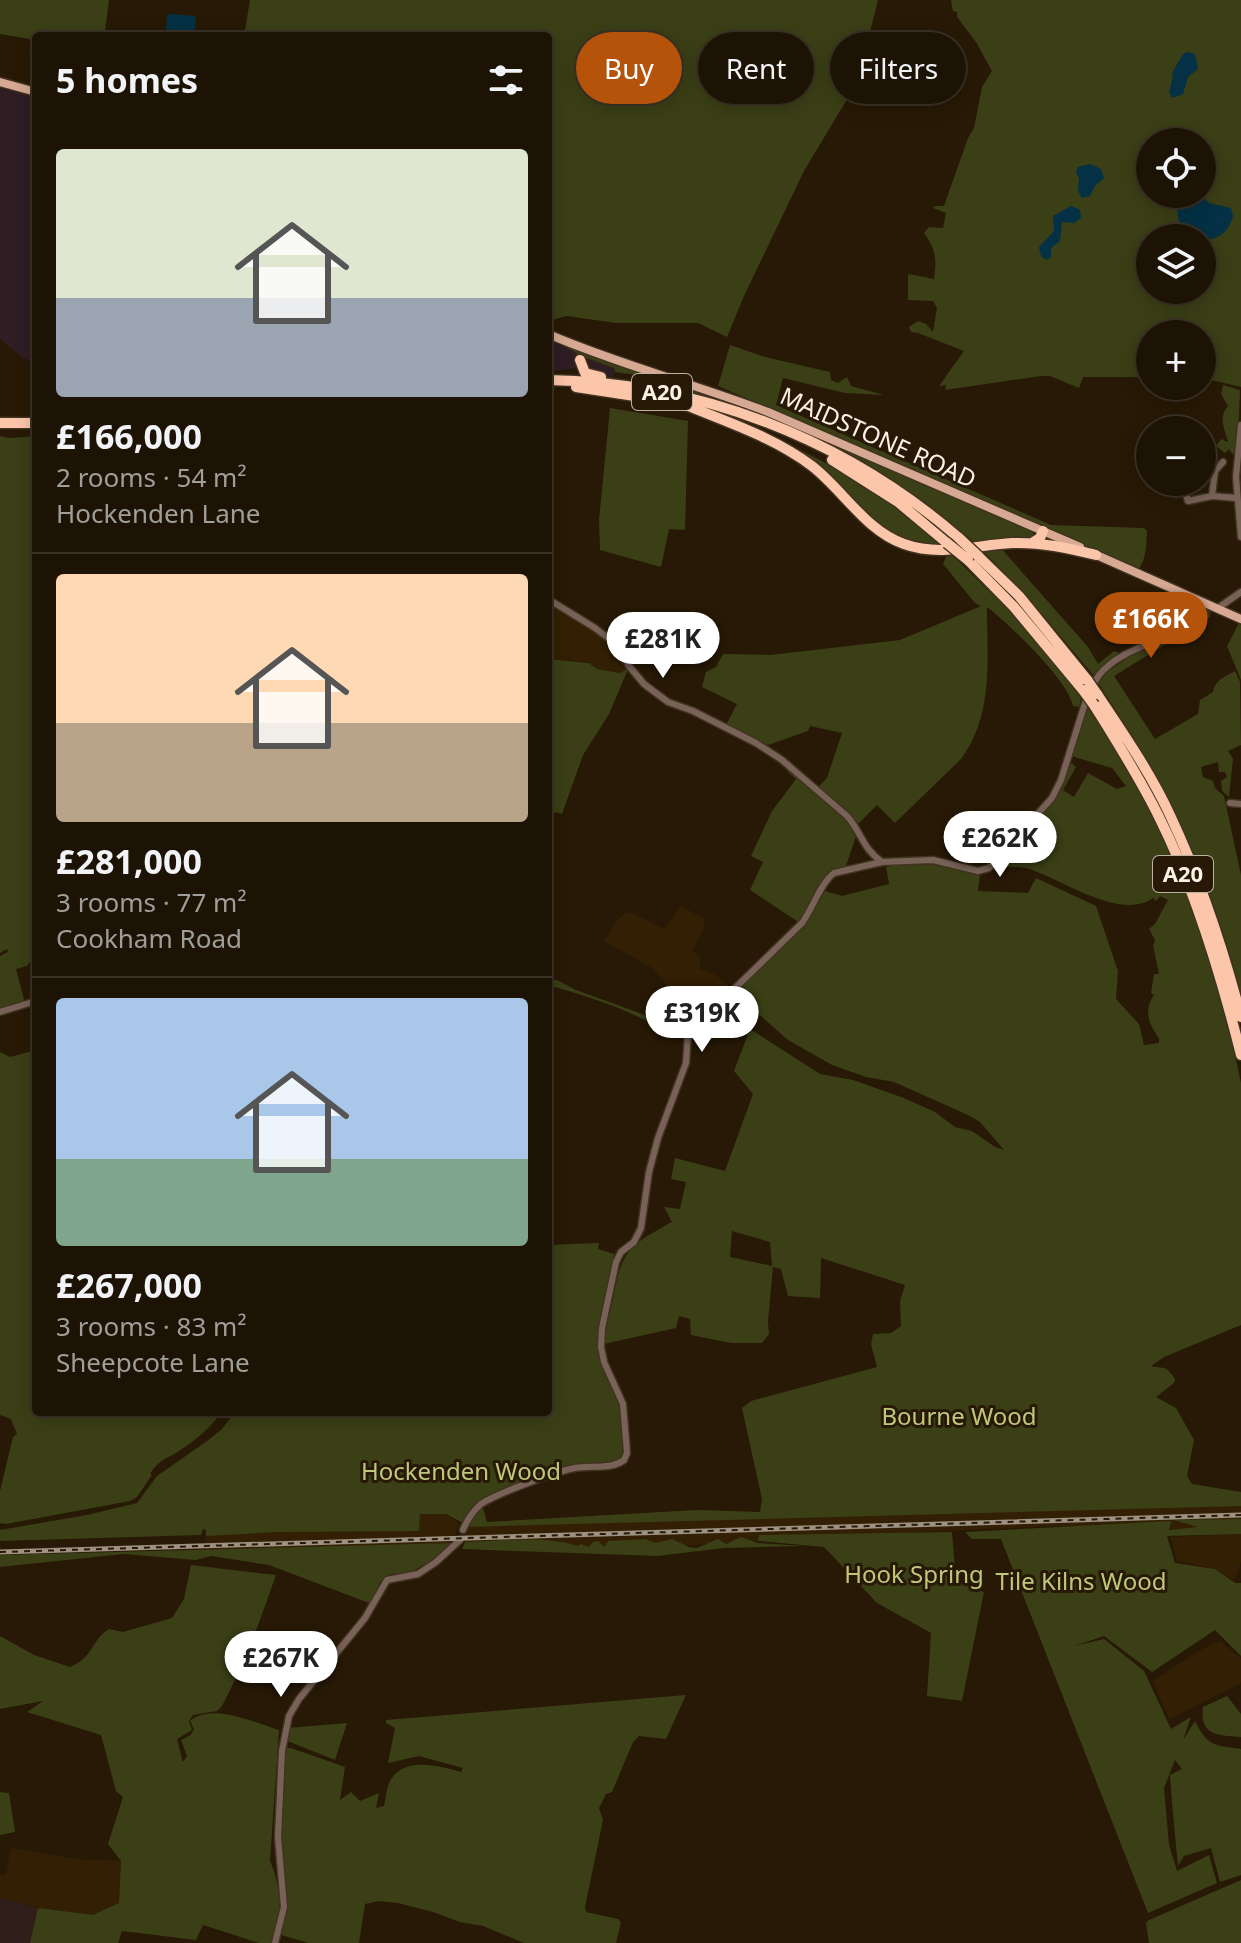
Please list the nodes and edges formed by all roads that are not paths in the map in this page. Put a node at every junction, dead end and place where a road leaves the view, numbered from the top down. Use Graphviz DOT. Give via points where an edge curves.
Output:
graph roads {
  1 [pos="0,82"];
  2 [pos="32,91"];
  3 [pos="552,336"];
  4 [pos="580,360"];
  5 [pos="552,380"];
  6 [pos="552,387"];
  7 [pos="672,394"];
  8 [pos="681,403"];
  9 [pos="0,423"];
  10 [pos="32,423"];
  11 [pos="1241,425"];
  12 [pos="770,427"];
  13 [pos="0,430"];
  14 [pos="32,430"];
  15 [pos="1223,462"];
  16 [pos="1216,470"];
  17 [pos="1187,496"];
  18 [pos="1212,496"];
  19 [pos="1236,498"];
  20 [pos="1043,531"];
  21 [pos="1241,537"];
  22 [pos="1032,543"];
  23 [pos="1096,555"];
  24 [pos="973,558"];
  25 [pos="1241,592"];
  26 [pos="552,601"];
  27 [pos="1203,601"];
  28 [pos="1223,609"];
  29 [pos="1241,619"];
  30 [pos="1086,686"];
  31 [pos="1230,803"];
  32 [pos="1241,804"];
  33 [pos="869,853"];
  34 [pos="882,862"];
  35 [pos="868,864"];
  36 [pos="32,1002"];
  37 [pos="0,1012"];
  38 [pos="1241,1017"];
  39 [pos="1241,1055"];
  40 [pos="463,1530"];
  41 [pos="460,1540"];
  42 [pos="275,1943"];
  1 -- 2 [label="main road"];
  3 -- 20 [label="main road, MAIDSTONE ROAD" via="768,412"];
  4 -- 7 [label="highway" via="591,375"];
  5 -- 7 [label="highway, A20"];
  6 -- 8 [label="highway, A20"];
  7 -- 12 [label="highway, A20" via="726,407"];
  8 -- 12 [label="highway, A20"];
  8 -- 22 [label="highway, A20" via="739,424 799,457 901,544 944,551"];
  9 -- 10 [label="highway"];
  11 -- 19 [label="street"];
  12 -- 24 [label="highway, A20, bridge" via="867,480"];
  12 -- 24 [label="highway, A20, bridge" via="814,442 878,477 929,512"];
  13 -- 14 [label="highway"];
  15 -- 16 [label="street"];
  17 -- 18 [label="street" via="1188,501"];
  18 -- 19 [label="street"];
  19 -- 21 [label="street"];
  20 -- 22 [label="highway"];
  20 -- 23 [label="main road, MAIDSTONE ROAD"];
  22 -- 23 [label="highway, A20"];
  23 -- 27 [label="main road, MAIDSTONE ROAD"];
  24 -- 30 [label="highway, A20"];
  24 -- 30 [label="highway, A20" via="1019,596"];
  25 -- 28 [label="street"];
  26 -- 33 [label="street" via="617,645 644,684 668,702 782,760 847,816"];
  27 -- 28 [label="main road, MAIDSTONE ROAD"];
  27 -- 34 [label="street" via="1193,617 1099,674 1052,798 992,866 978,871 933,860"];
  28 -- 29 [label="main road, MAIDSTONE ROAD"];
  30 -- 38 [label="highway, A20, bridge" via="1134,749 1169,813 1203,893"];
  30 -- 39 [label="highway, A20, bridge" via="1160,818 1193,898"];
  31 -- 32 [label="street"];
  33 -- 34 [label="street"];
  33 -- 35 [label="street"];
  34 -- 35 [label="street"];
  35 -- 40 [label="street" via="828,878 802,923 688,1034 686,1063 649,1172 641,1228 616,1262 601,1338 604,1362 623,1404 624,1460 559,1472 494,1498 476,1509"];
  36 -- 37 [label="street"];
  41 -- 42 [label="street" via="418,1574 387,1580 365,1618 293,1708 282,1751 278,1837 284,1907"];
}
